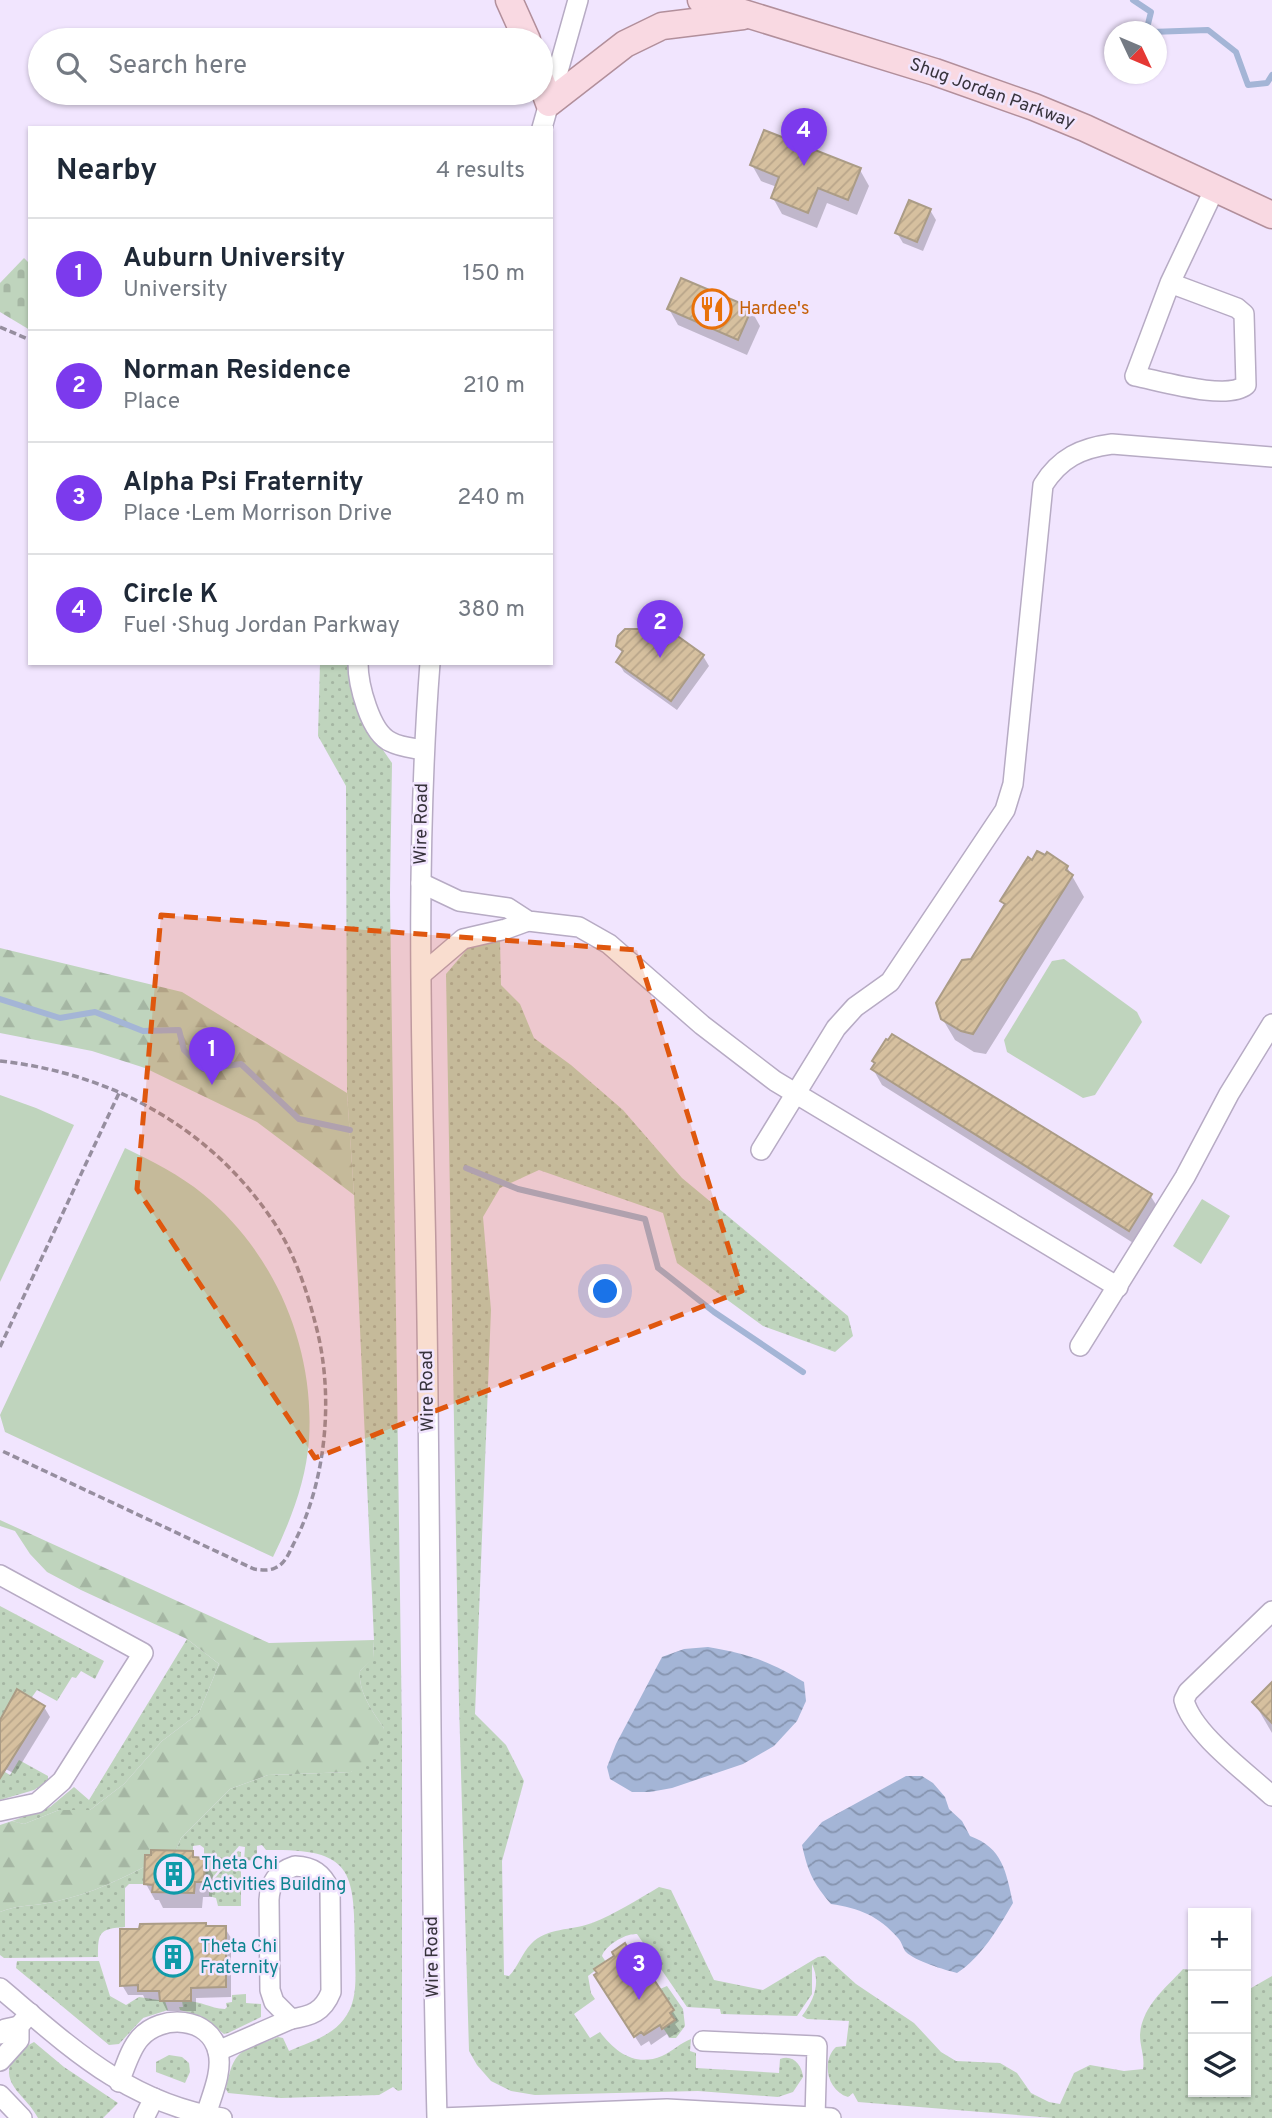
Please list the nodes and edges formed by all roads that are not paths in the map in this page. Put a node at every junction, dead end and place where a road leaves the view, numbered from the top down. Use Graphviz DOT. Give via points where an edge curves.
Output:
graph roads {
  1 [pos="509,0"];
  2 [pos="578,0"];
  3 [pos="701,0"];
  4 [pos="726,0"];
  5 [pos="750,14"];
  6 [pos="522,28"];
  7 [pos="553,76"];
  8 [pos="553,97"];
  9 [pos="1215,188"];
  10 [pos="1272,215"];
  11 [pos="1170,283"];
  12 [pos="1272,457"];
  13 [pos="358,665"];
  14 [pos="430,665"];
  15 [pos="423,751"];
  16 [pos="421,883"];
  17 [pos="528,921"];
  18 [pos="422,974"];
  19 [pos="1272,1024"];
  20 [pos="797,1093"];
  21 [pos="761,1150"];
  22 [pos="1118,1287"];
  23 [pos="1080,1346"];
  24 [pos="0,1574"];
  25 [pos="1272,1611"];
  26 [pos="1272,1796"];
  27 [pos="0,1811"];
  28 [pos="0,1988"];
  29 [pos="291,2019"];
  30 [pos="24,2020"];
  31 [pos="0,2034"];
  32 [pos="703,2041"];
  33 [pos="218,2051"];
  34 [pos="0,2061"];
  35 [pos="119,2082"];
  36 [pos="0,2095"];
  37 [pos="154,2098"];
  38 [pos="214,2117"];
  39 [pos="22,2118"];
  40 [pos="144,2118"];
  41 [pos="438,2118"];
  42 [pos="815,2118"];
  43 [pos="831,2118"];
  1 -- 6 [label="main road"];
  2 -- 7 [label="street"];
  3 -- 5 [label="main road, Shug Jordan Parkway"];
  4 -- 5 [label="main road"];
  5 -- 8 [label="main road" via="662,26 625,44"];
  5 -- 9 [label="main road, Shug Jordan Parkway" via="1034,107"];
  9 -- 10 [label="main road, Shug Jordan Parkway"];
  9 -- 11 [label="street"];
  11 -- 11 [label="street" via="1135,376 1240,391 1246,385 1244,314"];
  12 -- 20 [label="street" via="1112,444 1087,447 1053,468 1043,485 1013,784 1004,810 890,982 835,1028"];
  13 -- 15 [label="street" via="358,682 373,721 388,742"];
  14 -- 15 [label="street, Wire Road"];
  15 -- 16 [label="street, Wire Road"];
  16 -- 17 [label="street" via="459,901 508,908"];
  16 -- 18 [label="street, Wire Road"];
  17 -- 18 [label="street" via="463,939"];
  17 -- 20 [label="street" via="579,927 609,944 740,1056"];
  18 -- 41 [label="street, Wire Road" via="432,1953"];
  19 -- 22 [label="street"];
  20 -- 21 [label="street"];
  20 -- 22 [label="street"];
  22 -- 23 [label="street"];
  24 -- 27 [label="street" via="143,1653 62,1781 37,1803"];
  25 -- 26 [label="street" via="1184,1700 1198,1728"];
  28 -- 30 [label="street"];
  29 -- 29 [label="street" via="274,2002 270,1990 270,1888 284,1870 306,1866 317,1871 330,1890 331,1993 317,2013"];
  29 -- 33 [label="street"];
  30 -- 31 [label="street"];
  30 -- 34 [label="street" via="19,2040"];
  30 -- 35 [label="street"];
  32 -- 42 [label="street" via="817,2046"];
  33 -- 35 [label="street" via="211,2036 199,2027 166,2022 138,2040"];
  33 -- 38 [label="street"];
  35 -- 37 [label="street"];
  36 -- 39 [label="street"];
  37 -- 38 [label="street"];
  37 -- 40 [label="street"];
  41 -- 42 [label="street" via="667,2109"];
  42 -- 43 [label="street"];
}
